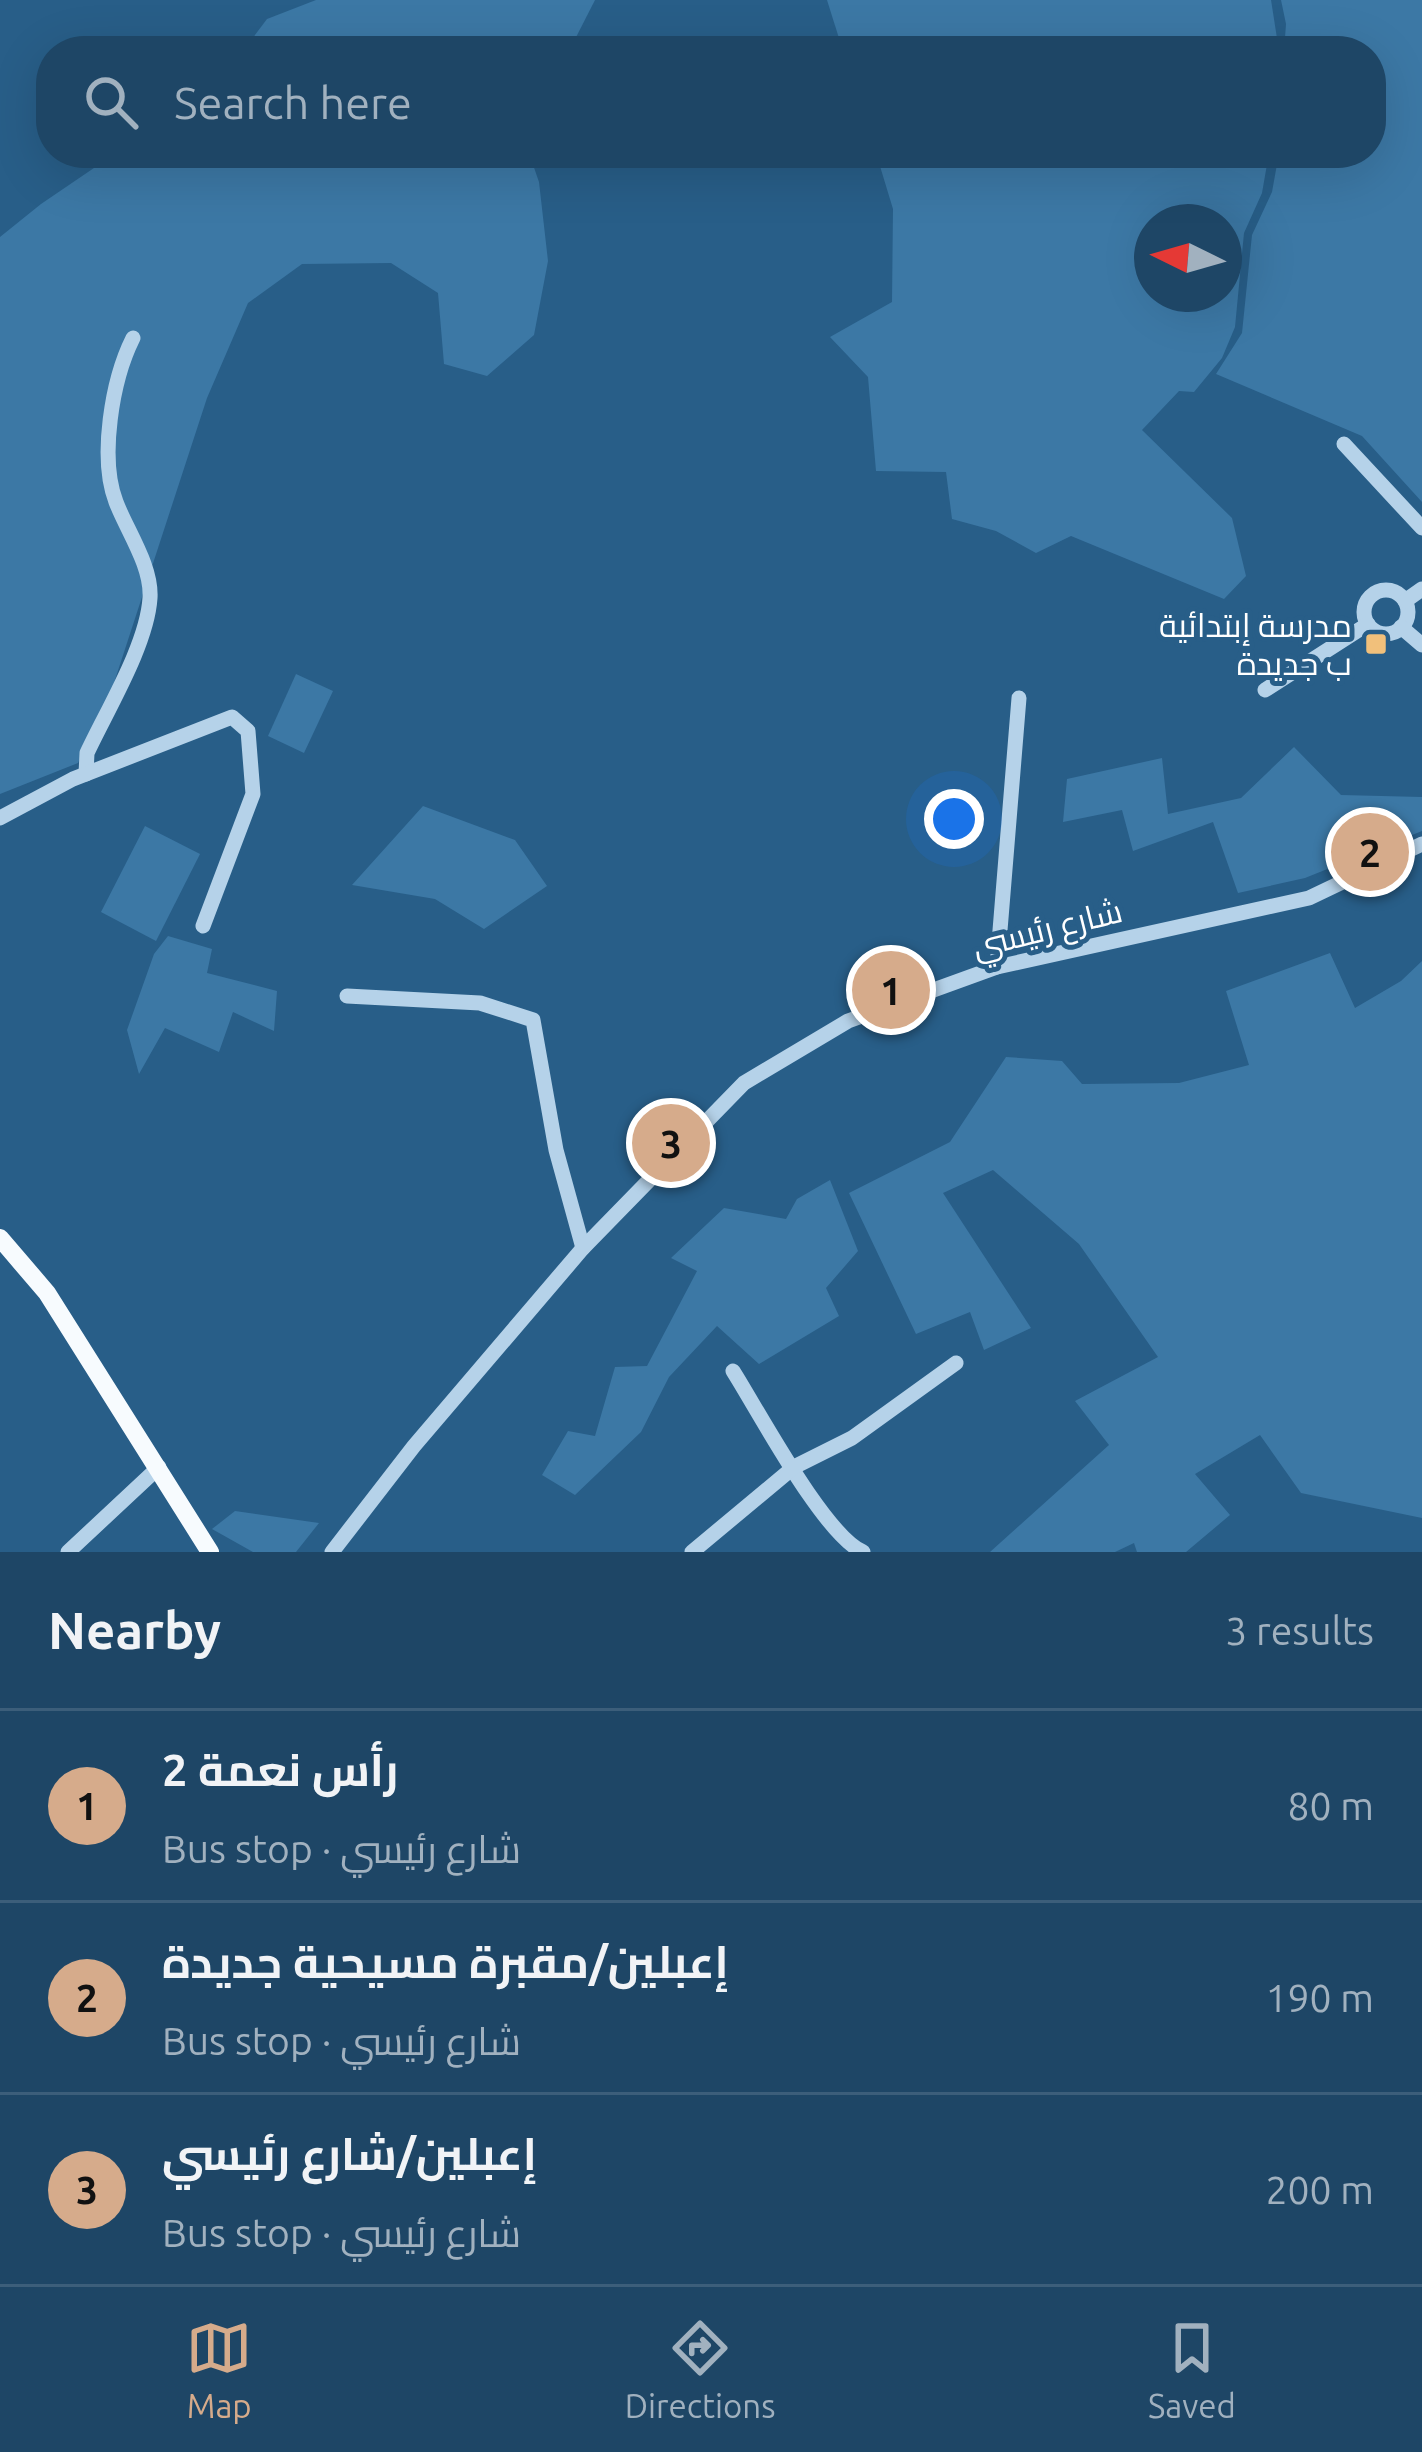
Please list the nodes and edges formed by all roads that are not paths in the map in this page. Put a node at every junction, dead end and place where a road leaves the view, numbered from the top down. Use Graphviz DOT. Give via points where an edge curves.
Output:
graph roads {
  1 [pos="133,338"];
  2 [pos="1344,444"];
  3 [pos="1422,529"];
  4 [pos="1422,589"];
  5 [pos="1405,602"];
  6 [pos="1368,624"];
  7 [pos="1401,628"];
  8 [pos="1422,645"];
  9 [pos="1264,690"];
  10 [pos="1019,698"];
  11 [pos="86,774"];
  12 [pos="0,818"];
  13 [pos="1422,844"];
  14 [pos="202,926"];
  15 [pos="997,968"];
  16 [pos="347,996"];
  17 [pos="0,1238"];
  18 [pos="583,1248"];
  19 [pos="956,1363"];
  20 [pos="733,1371"];
  21 [pos="159,1466"];
  22 [pos="794,1467"];
  23 [pos="68,1552"];
  24 [pos="210,1552"];
  25 [pos="332,1552"];
  26 [pos="692,1552"];
  27 [pos="863,1552"];
  1 -- 11 [label="street" via="107,461 150,598 87,753"];
  2 -- 3 [label="street"];
  4 -- 5 [label="street"];
  5 -- 6 [label="street" via="1395,592 1375,593 1364,611"];
  5 -- 7 [label="street"];
  6 -- 7 [label="street" via="1381,633"];
  6 -- 9 [label="street"];
  7 -- 8 [label="street"];
  10 -- 15 [label="street"];
  11 -- 12 [label="street"];
  11 -- 14 [label="street" via="232,717 248,731 253,794"];
  13 -- 15 [label="street, شارع رئيسي" via="1309,898"];
  15 -- 18 [label="street, شارع رئيسي" via="848,1021 744,1083"];
  16 -- 18 [label="street" via="481,1003 533,1020"];
  17 -- 21 [label="main road" via="47,1293"];
  18 -- 25 [label="street, شارع رئيسي"];
  19 -- 22 [label="street" via="852,1438"];
  20 -- 22 [label="street"];
  21 -- 23 [label="street"];
  21 -- 24 [label="main road"];
  22 -- 26 [label="street"];
  22 -- 27 [label="street" via="824,1518"];
}
